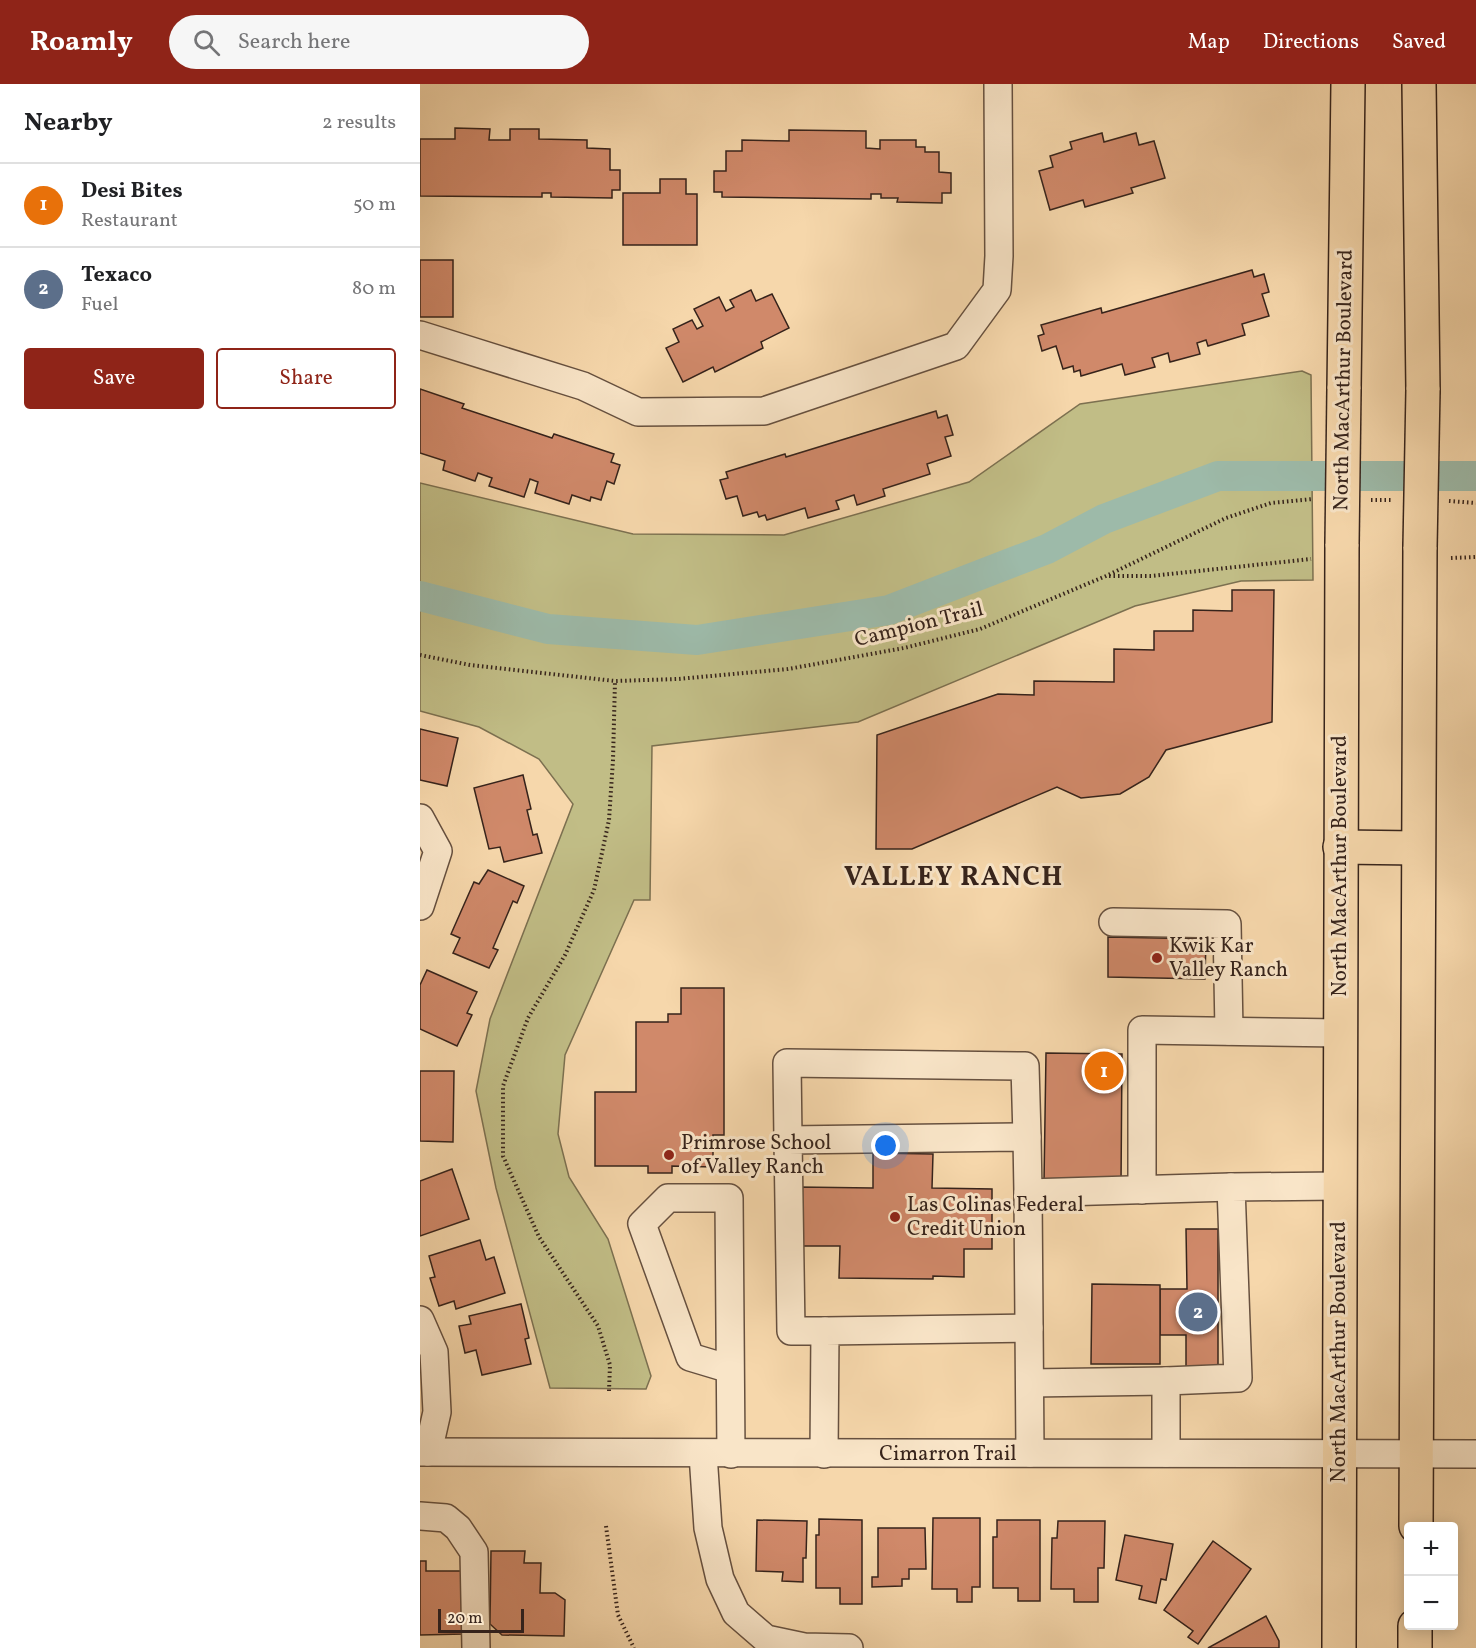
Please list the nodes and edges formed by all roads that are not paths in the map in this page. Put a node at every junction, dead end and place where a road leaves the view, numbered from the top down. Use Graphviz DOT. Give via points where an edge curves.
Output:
graph roads {
  1 [pos="998,84"];
  2 [pos="1348,84"];
  3 [pos="1419,84"];
  4 [pos="420,334"];
  5 [pos="420,818"];
  6 [pos="1340,847"];
  7 [pos="1419,848"];
  8 [pos="420,906"];
  9 [pos="1113,922"];
  10 [pos="1229,1031"];
  11 [pos="1340,1033"];
  12 [pos="1027,1137"];
  13 [pos="788,1140"];
  14 [pos="1339,1186"];
  15 [pos="1231,1188"];
  16 [pos="1142,1190"];
  17 [pos="1028,1193"];
  18 [pos="420,1320"];
  19 [pos="1029,1328"];
  20 [pos="825,1331"];
  21 [pos="730,1369"];
  22 [pos="1166,1381"];
  23 [pos="1030,1383"];
  24 [pos="424,1452"];
  25 [pos="1030,1453"];
  26 [pos="1166,1453"];
  27 [pos="703,1454"];
  28 [pos="731,1454"];
  29 [pos="824,1454"];
  30 [pos="1338,1454"];
  31 [pos="1416,1454"];
  32 [pos="1476,1454"];
  33 [pos="420,1516"];
  34 [pos="1416,1522"];
  35 [pos="1415,1630"];
  36 [pos="476,1648"];
  37 [pos="849,1648"];
  38 [pos="1339,1648"];
  39 [pos="1415,1648"];
  1 -- 4 [label="street" via="997,290 956,346 764,411 638,412 584,386"];
  2 -- 6 [label="main road, North MacArthur Boulevard, bridge" via="1344,389 1330,551"];
  3 -- 7 [label="main road, bridge" via="1423,390 1432,553"];
  5 -- 8 [label="street" via="438,851"];
  6 -- 7 [label="main road"];
  6 -- 11 [label="main road, North MacArthur Boulevard"];
  7 -- 31 [label="main road"];
  9 -- 10 [label="street" via="1227,924"];
  10 -- 11 [label="street"];
  10 -- 16 [label="street" via="1142,1030"];
  11 -- 14 [label="main road, North MacArthur Boulevard"];
  12 -- 13 [label="street"];
  12 -- 13 [label="street" via="1025,1066 787,1063"];
  12 -- 17 [label="street"];
  13 -- 20 [label="street" via="791,1331"];
  14 -- 15 [label="street"];
  14 -- 30 [label="main road, North MacArthur Boulevard"];
  15 -- 16 [label="street"];
  15 -- 22 [label="street" via="1238,1377"];
  16 -- 17 [label="street"];
  17 -- 19 [label="street"];
  18 -- 24 [label="street" via="434,1352 437,1412"];
  19 -- 20 [label="street"];
  19 -- 23 [label="street"];
  20 -- 29 [label="street"];
  21 -- 21 [label="street" via="729,1198 668,1198 642,1224 690,1358"];
  21 -- 28 [label="street"];
  22 -- 23 [label="street"];
  22 -- 26 [label="street"];
  23 -- 25 [label="street"];
  24 -- 27 [label="street, Cimarron Trail"];
  25 -- 26 [label="street, Cimarron Trail"];
  25 -- 29 [label="street, Cimarron Trail"];
  26 -- 30 [label="street, Cimarron Trail"];
  27 -- 28 [label="street, Cimarron Trail"];
  27 -- 37 [label="street" via="708,1528 720,1578 736,1613 766,1639 804,1647"];
  28 -- 29 [label="street, Cimarron Trail"];
  30 -- 31 [label="street, Cimarron Trail"];
  30 -- 38 [label="main road, North MacArthur Boulevard"];
  31 -- 32 [label="street, Cimarron Trail"];
  31 -- 34 [label="main road"];
  33 -- 36 [label="street" via="446,1518 474,1552"];
  35 -- 39 [label="main road"];
}
